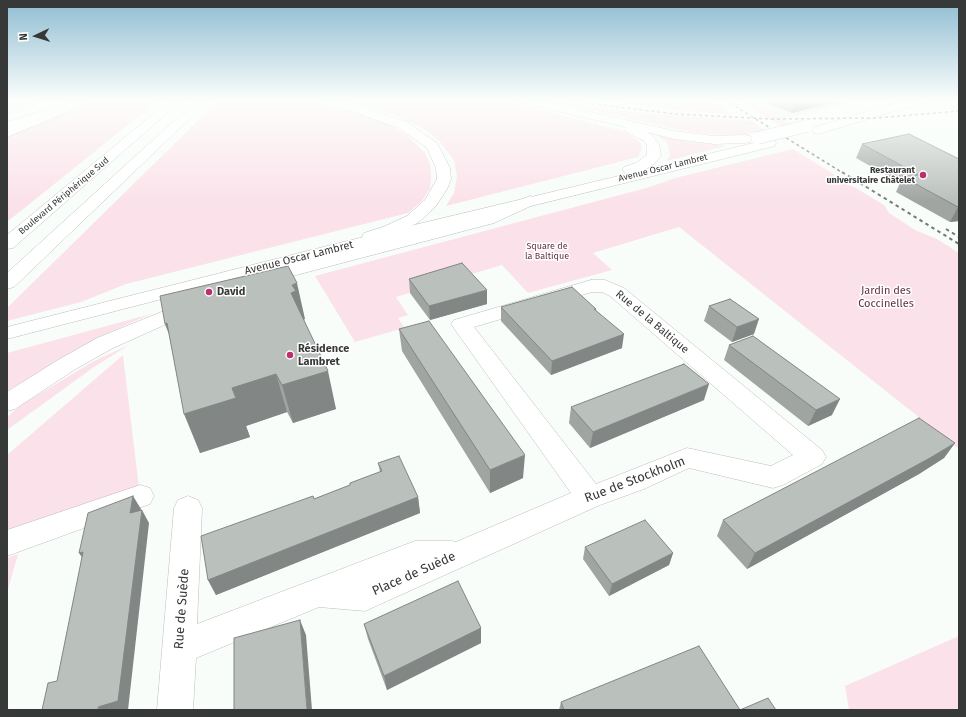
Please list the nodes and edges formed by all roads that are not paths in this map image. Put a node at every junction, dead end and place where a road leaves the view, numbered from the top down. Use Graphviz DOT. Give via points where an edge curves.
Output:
graph roads {
  1 [pos="137,133"];
  2 [pos="168,133"];
  3 [pos="416,133"];
  4 [pos="640,133"];
  5 [pos="670,133"];
  6 [pos="791,133"];
  7 [pos="764,140"];
  8 [pos="591,186"];
  9 [pos="530,201"];
  10 [pos="7,244"];
  11 [pos="339,248"];
  12 [pos="7,283"];
  13 [pos="7,333"];
  14 [pos="7,403"];
  15 [pos="812,457"];
  16 [pos="140,496"];
  17 [pos="590,497"];
  18 [pos="188,508"];
  19 [pos="7,543"];
  20 [pos="462,554"];
  21 [pos="179,648"];
  22 [pos="175,710"];
  1 -- 10 [label="main road, Boulevard Périphérique Sud"];
  2 -- 12 [label="main road"];
  3 -- 11 [label="main road" via="432,146 443,168 444,179 431,203 413,219 389,231"];
  4 -- 8 [label="main road, Avenue Oscar Lambret" via="653,144 654,156 641,166 612,175"];
  5 -- 7 [label="main road, Avenue Oscar Lambret" via="692,138"];
  6 -- 7 [label="main road, Avenue Oscar Lambret"];
  7 -- 8 [label="main road, Avenue Oscar Lambret"];
  8 -- 9 [label="main road, Avenue Oscar Lambret"];
  9 -- 11 [label="main road, Avenue Oscar Lambret"];
  9 -- 14 [label="main road" via="488,220 266,276 105,343"];
  11 -- 13 [label="main road, Avenue Oscar Lambret"];
  15 -- 17 [label="main road, Rue de Stockholm" via="773,477 687,458"];
  15 -- 17 [label="main road, Rue de la Baltique" via="611,288 590,286 461,324"];
  16 -- 19 [label="main road"];
  17 -- 20 [label="main road, Rue de Stockholm"];
  18 -- 21 [label="main road, Rue de Suède"];
  20 -- 21 [label="main road, Place de Suède" via="365,596 320,593"];
  21 -- 22 [label="main road, Rue de Suède"];
}
